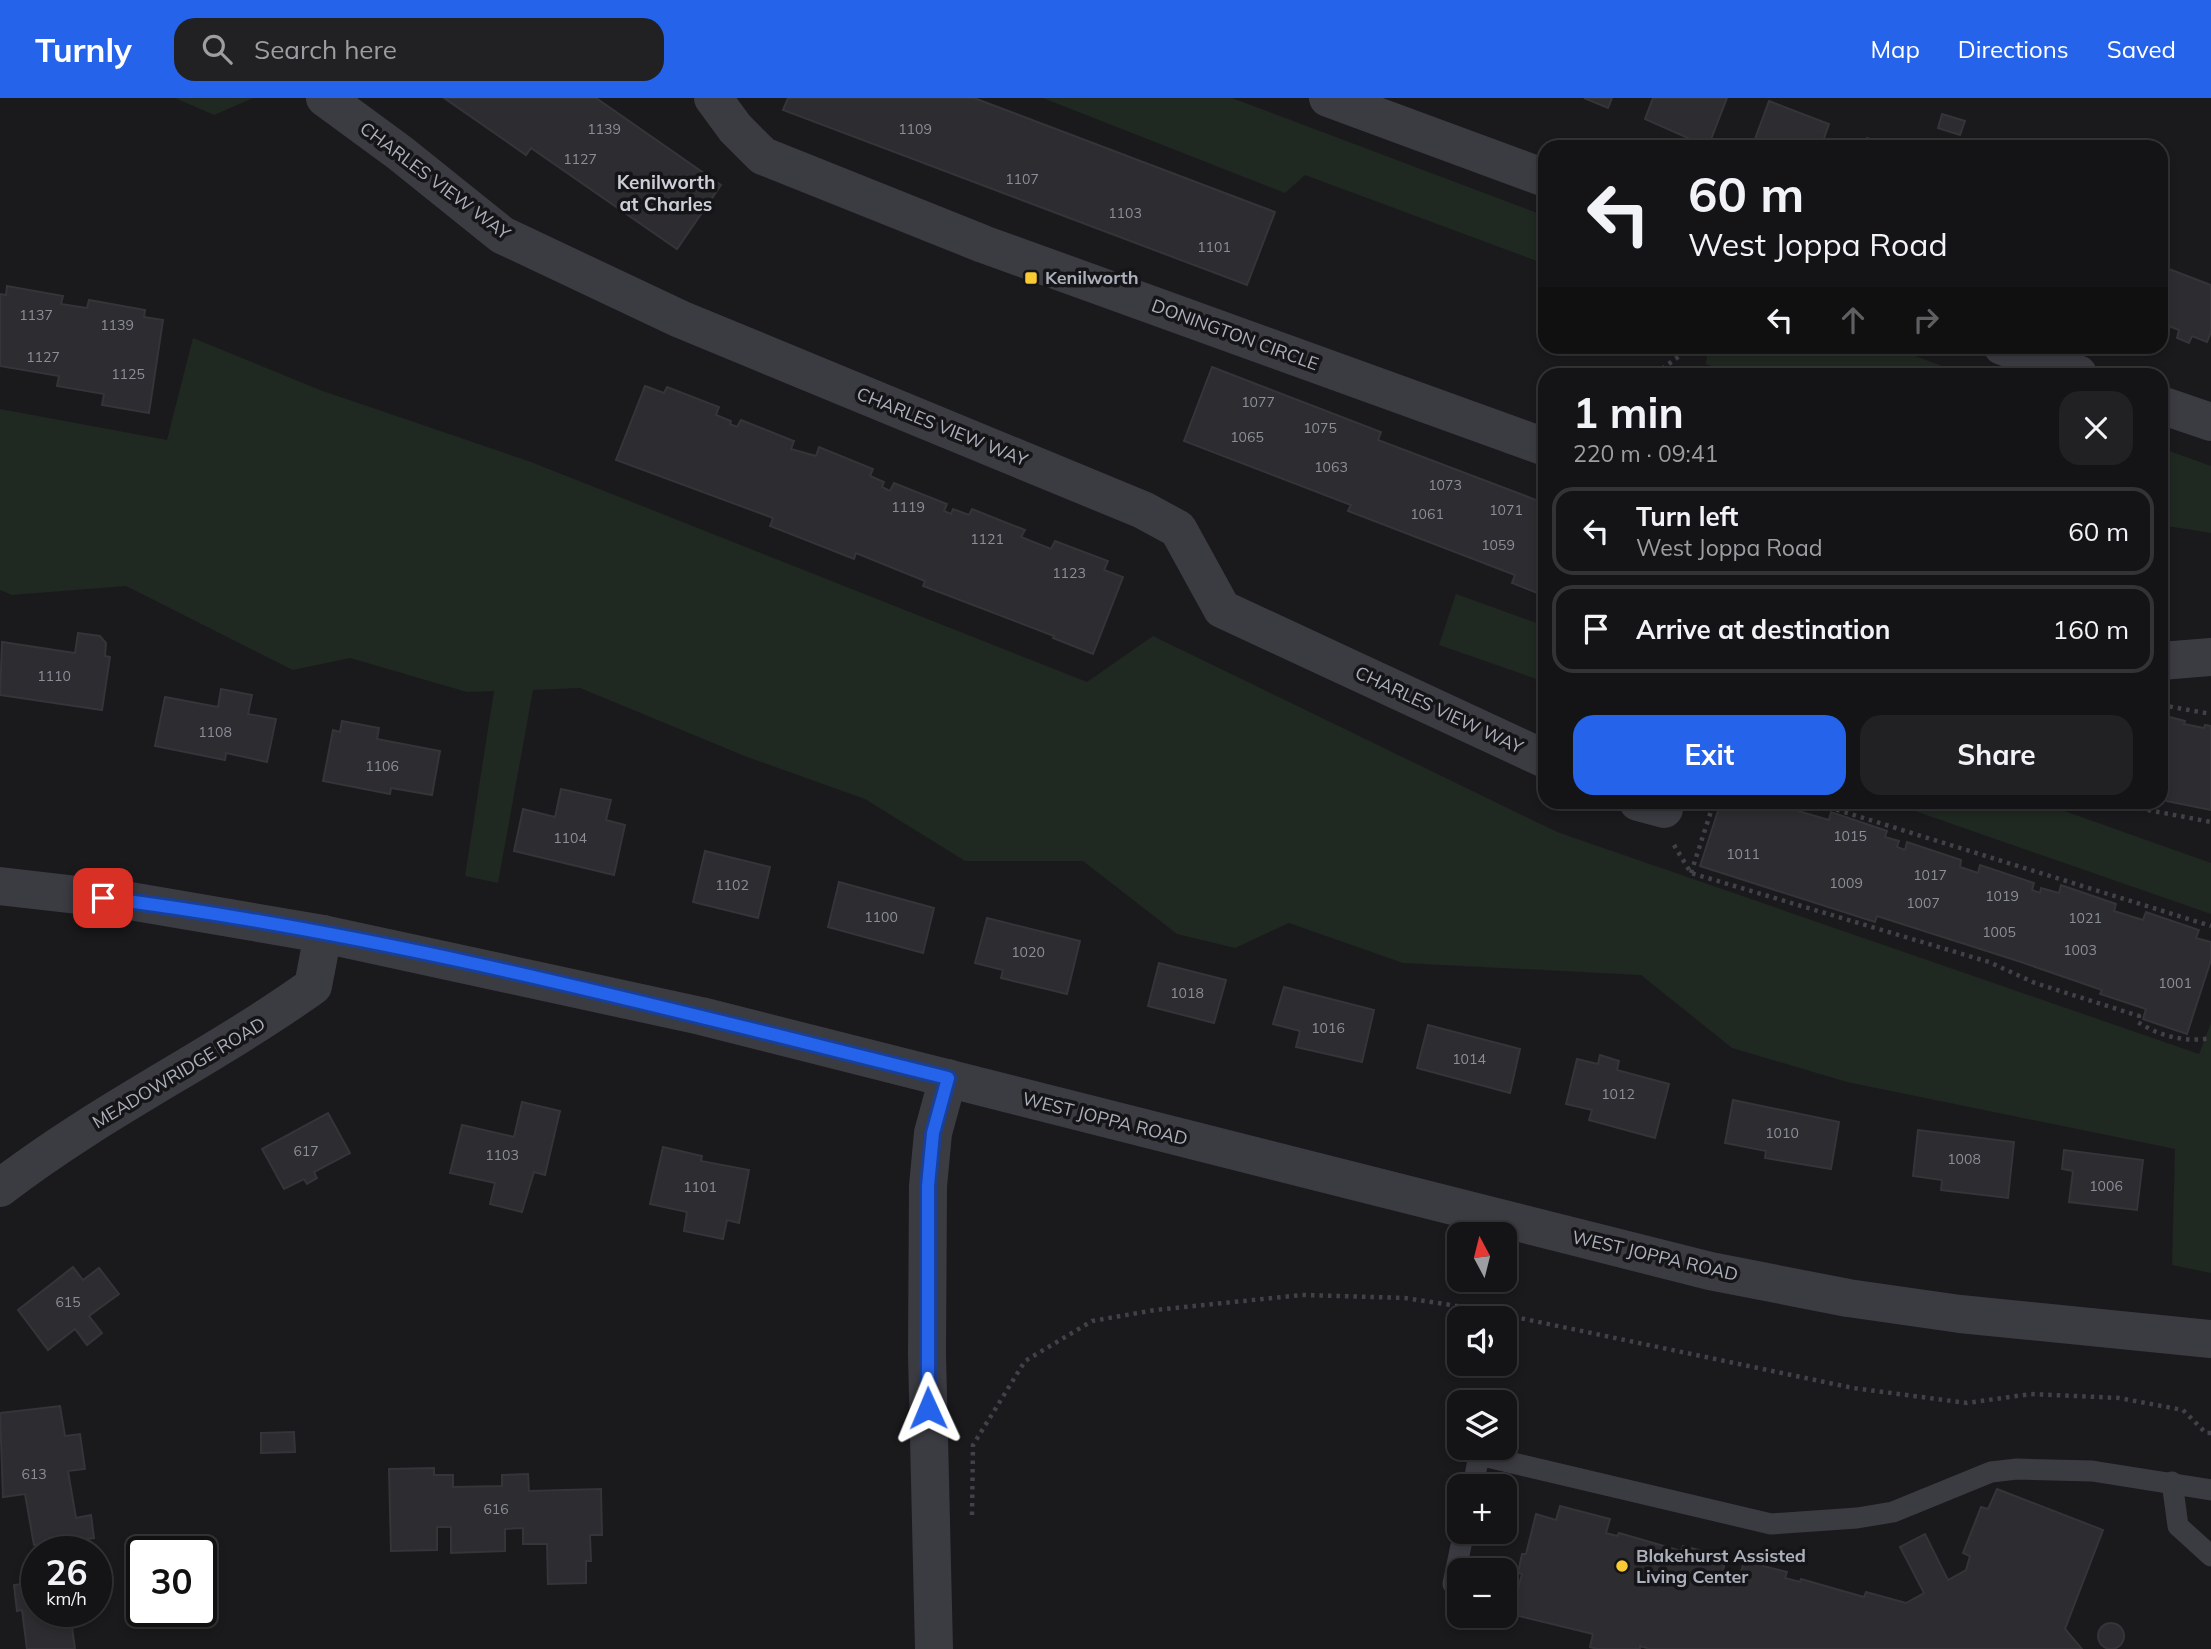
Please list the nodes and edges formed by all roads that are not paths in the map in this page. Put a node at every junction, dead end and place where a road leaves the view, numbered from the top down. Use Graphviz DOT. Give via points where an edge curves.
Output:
graph roads {
  1 [pos="325,98"];
  2 [pos="713,98"];
  3 [pos="1328,98"];
  4 [pos="1538,175"];
  5 [pos="2024,354"];
  6 [pos="2062,368"];
  7 [pos="2168,407"];
  8 [pos="2211,422"];
  9 [pos="1538,444"];
  10 [pos="2211,657"];
  11 [pos="2168,661"];
  12 [pos="1538,756"];
  13 [pos="0,886"];
  14 [pos="323,934"];
  15 [pos="948,1078"];
  16 [pos="0,1188"];
  17 [pos="2211,1339"];
  18 [pos="1475,1474"];
  19 [pos="2172,1482"];
  20 [pos="2211,1490"];
  21 [pos="2211,1556"];
  22 [pos="934,1649"];
  1 -- 12 [label="street, CHARLES VIEW WAY" via="502,235 680,318 1143,510 1178,529 1222,610"];
  2 -- 9 [label="street, DONINGTON CIRCLE" via="763,156 983,244"];
  3 -- 4 [label="street"];
  5 -- 6 [label="street"];
  7 -- 8 [label="street"];
  10 -- 11 [label="street"];
  13 -- 14 [label="street, WEST JOPPA ROAD" via="130,901"];
  14 -- 15 [label="street, WEST JOPPA ROAD" via="701,1016"];
  14 -- 16 [label="street, MEADOWRIDGE ROAD" via="313,986"];
  15 -- 17 [label="street, WEST JOPPA ROAD" via="1723,1273 1960,1314"];
  15 -- 22 [label="street" via="933,1133 928,1186"];
  18 -- 19 [label="lane" via="1479,1455 1771,1524 1893,1512 1991,1472 2017,1469 2092,1471"];
  19 -- 20 [label="lane"];
  19 -- 21 [label="lane" via="2178,1526"];
}
